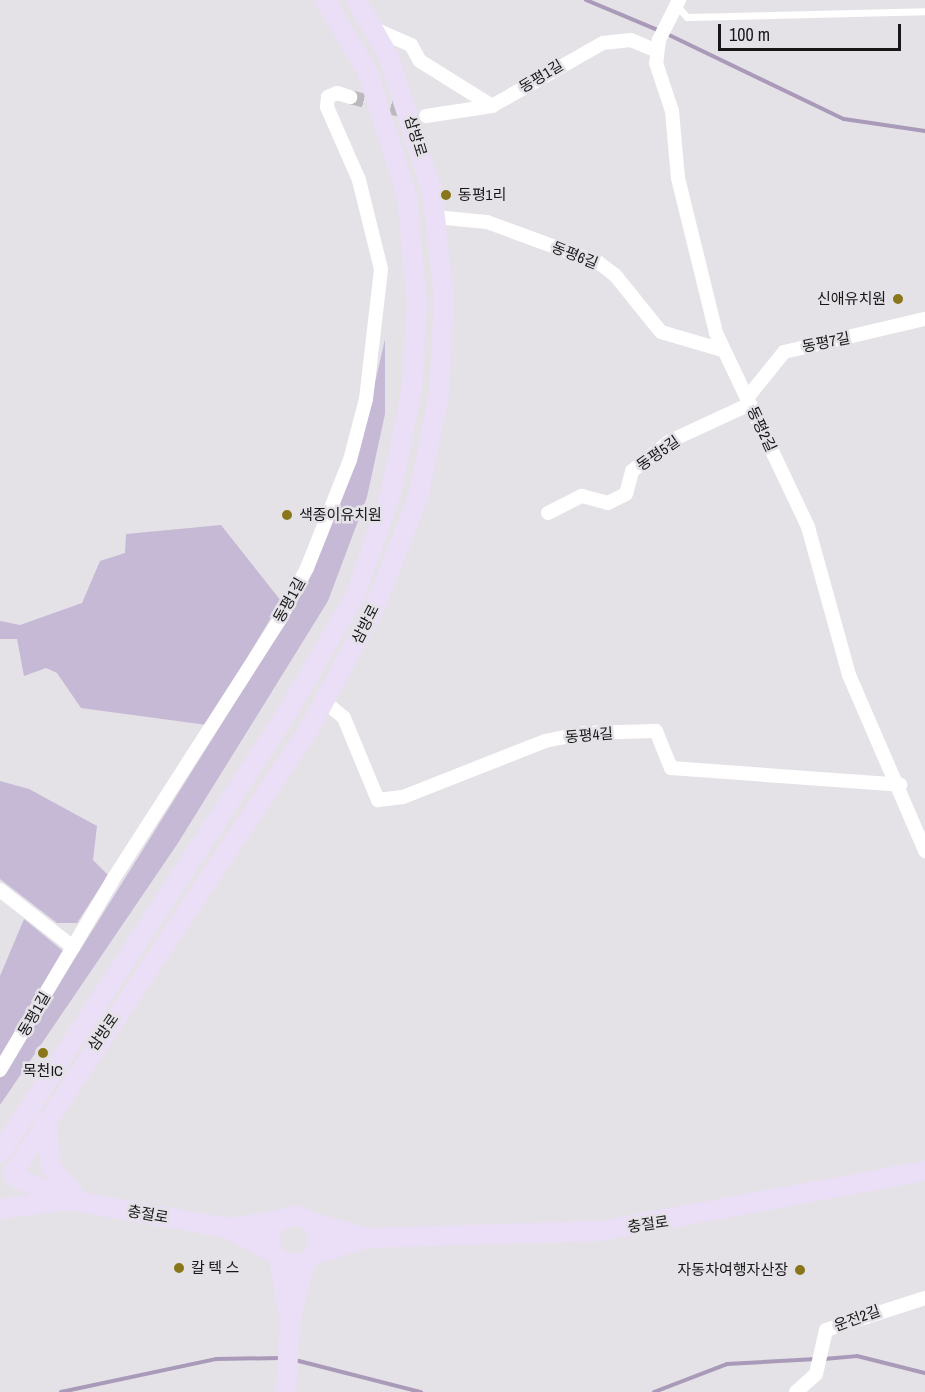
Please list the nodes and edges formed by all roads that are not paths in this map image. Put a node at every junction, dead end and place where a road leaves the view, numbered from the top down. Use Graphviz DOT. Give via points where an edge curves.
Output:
graph roads {
  1 [pos="324,0"];
  2 [pos="356,0"];
  3 [pos="676,6"];
  4 [pos="925,11"];
  5 [pos="372,28"];
  6 [pos="657,45"];
  7 [pos="350,97"];
  8 [pos="492,106"];
  9 [pos="426,116"];
  10 [pos="435,217"];
  11 [pos="925,319"];
  12 [pos="722,350"];
  13 [pos="748,401"];
  14 [pos="548,513"];
  15 [pos="324,701"];
  16 [pos="900,785"];
  17 [pos="925,851"];
  18 [pos="0,890"];
  19 [pos="73,946"];
  20 [pos="0,1070"];
  21 [pos="23,1114"];
  22 [pos="46,1120"];
  23 [pos="0,1132"];
  24 [pos="0,1153"];
  25 [pos="9,1171"];
  26 [pos="925,1171"];
  27 [pos="74,1201"];
  28 [pos="0,1209"];
  29 [pos="283,1220"];
  30 [pos="308,1221"];
  31 [pos="227,1228"];
  32 [pos="367,1238"];
  33 [pos="276,1256"];
  34 [pos="309,1258"];
  35 [pos="925,1298"];
  36 [pos="290,1321"];
  37 [pos="286,1392"];
  38 [pos="796,1392"];
  1 -- 21 [label="street, 삼방로" via="367,71 407,196 416,326 412,389 391,493 356,594 287,713"];
  2 -- 5 [label="street, 삼방로"];
  3 -- 4 [label="lane" via="687,17"];
  3 -- 6 [label="street"];
  5 -- 8 [label="street" via="411,45 420,61"];
  5 -- 10 [label="street, 삼방로" via="414,124"];
  6 -- 8 [label="street, 동평1길" via="631,40 603,43"];
  6 -- 12 [label="street, 동평2길" via="658,78 672,111 678,178"];
  7 -- 19 [label="street, 동평1길" via="328,97 327,107 359,180 381,269 370,376 350,460 307,568 279,619"];
  8 -- 9 [label="street, 동평1길"];
  10 -- 12 [label="street, 동평6길" via="487,222 598,263 615,275 661,332"];
  10 -- 15 [label="street, 삼방로" via="444,297 439,394 418,498 375,607"];
  11 -- 13 [label="street, 동평7길" via="784,352"];
  12 -- 13 [label="street, 동평2길"];
  13 -- 14 [label="street, 동평5길" via="670,441 632,471 626,494 608,503 582,496"];
  13 -- 16 [label="street, 동평2길" via="808,527 849,675"];
  15 -- 16 [label="street, 동평4길" via="344,718 378,800 403,797 545,741 585,733 656,731 671,768"];
  15 -- 22 [label="street, 삼방로"];
  16 -- 17 [label="street, 동평2길"];
  18 -- 19 [label="street"];
  19 -- 20 [label="street, 동평1길"];
  21 -- 23 [label="street"];
  21 -- 24 [label="street, 삼방로"];
  22 -- 25 [label="street, 삼방로"];
  22 -- 27 [label="street" via="51,1167"];
  25 -- 27 [label="street, 충절로"];
  25 -- 28 [label="street, 삼방로" via="14,1196"];
  26 -- 32 [label="street, 충절로" via="601,1231"];
  27 -- 28 [label="street, 충절로"];
  27 -- 31 [label="street, 충절로"];
  29 -- 30 [label="street"];
  29 -- 31 [label="street, 충절로"];
  29 -- 33 [label="street" via="271,1234"];
  30 -- 32 [label="street, 충절로"];
  30 -- 34 [label="street" via="318,1237"];
  31 -- 33 [label="street, 충절로"];
  32 -- 34 [label="street, 충절로"];
  33 -- 34 [label="street"];
  33 -- 36 [label="street"];
  34 -- 36 [label="street"];
  35 -- 38 [label="street, 운전2길" via="826,1330 818,1368 808,1385"];
  36 -- 37 [label="street"];
}
